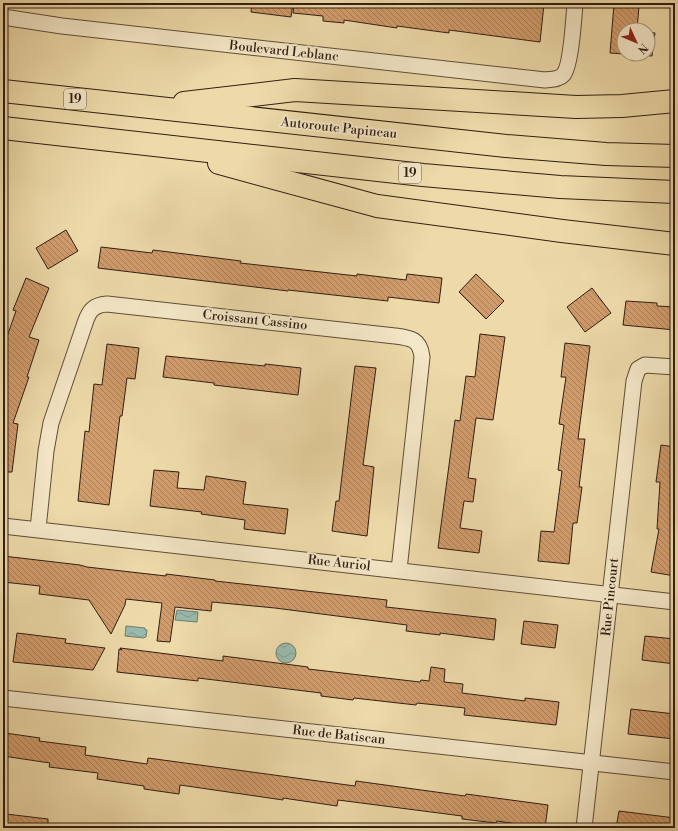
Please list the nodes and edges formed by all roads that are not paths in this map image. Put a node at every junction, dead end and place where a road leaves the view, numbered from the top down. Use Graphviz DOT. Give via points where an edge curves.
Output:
graph roads {
  1 [pos="575,3"];
  2 [pos="3,17"];
  3 [pos="3,91"];
  4 [pos="675,101"];
  5 [pos="148,107"];
  6 [pos="3,128"];
  7 [pos="147,143"];
  8 [pos="675,156"];
  9 [pos="675,192"];
  10 [pos="675,244"];
  11 [pos="675,367"];
  12 [pos="3,526"];
  13 [pos="38,529"];
  14 [pos="399,570"];
  15 [pos="610,595"];
  16 [pos="675,602"];
  17 [pos="3,698"];
  18 [pos="592,762"];
  19 [pos="675,772"];
  20 [pos="584,828"];
  1 -- 2 [label="street, Boulevard Leblanc" via="568,66 563,74 555,79 545,80 62,26"];
  3 -- 5 [label="highway, Autoroute Papineau / 19"];
  4 -- 5 [label="highway" via="576,107 295,90"];
  5 -- 8 [label="highway, Autoroute Papineau / 19" via="513,147"];
  6 -- 7 [label="highway, 19"];
  7 -- 9 [label="highway, 19" via="468,179 573,188"];
  7 -- 10 [label="highway" via="377,206"];
  11 -- 15 [label="street, Rue Pincourt" via="645,365 640,367 636,374"];
  12 -- 13 [label="street, Rue Auriol"];
  13 -- 14 [label="street, Rue Auriol"];
  13 -- 14 [label="street, Croissant Cassino" via="51,423 85,322 96,306 107,304 395,336 416,342 422,357"];
  14 -- 15 [label="street, Rue Auriol"];
  15 -- 16 [label="street, Rue Auriol"];
  15 -- 18 [label="street, Rue Pincourt"];
  17 -- 18 [label="street, Rue de Batiscan"];
  18 -- 19 [label="street, Rue de Batiscan"];
  18 -- 20 [label="street, Rue Pincourt"];
}
